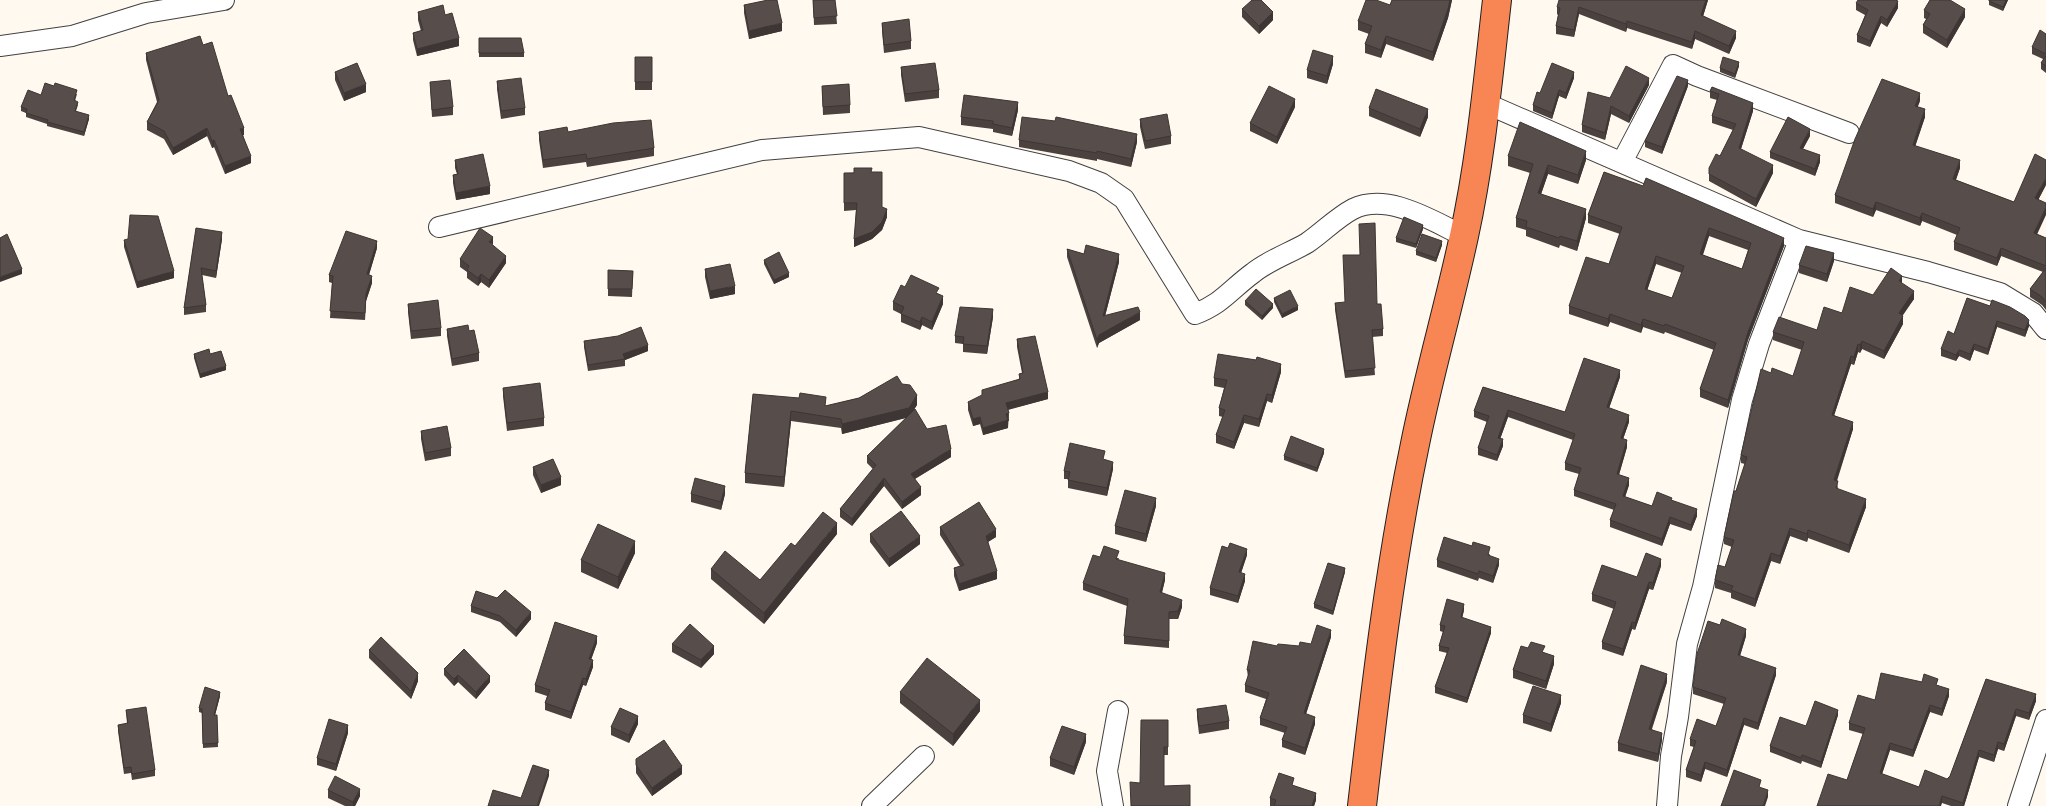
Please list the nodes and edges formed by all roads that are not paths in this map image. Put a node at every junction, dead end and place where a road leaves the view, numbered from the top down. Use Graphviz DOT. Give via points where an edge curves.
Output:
graph roads {
  1 [pos="224,0"];
  2 [pos="1497,0"];
  3 [pos="0,46"];
  4 [pos="1485,102"];
  5 [pos="1848,133"];
  6 [pos="1622,162"];
  7 [pos="439,227"];
  8 [pos="1464,236"];
  9 [pos="1799,240"];
  10 [pos="2046,329"];
  11 [pos="1118,712"];
  12 [pos="2046,720"];
  13 [pos="924,756"];
  14 [pos="872,806"];
  15 [pos="1113,806"];
  16 [pos="1362,806"];
  17 [pos="1667,806"];
  18 [pos="2018,806"];
  1 -- 3 [label="street" via="146,13 72,36"];
  2 -- 4 [label="highway"];
  4 -- 6 [label="street"];
  4 -- 8 [label="highway"];
  5 -- 6 [label="street" via="1673,65"];
  6 -- 9 [label="street"];
  7 -- 8 [label="street" via="762,150 919,137 1068,171 1101,184 1124,200 1195,314 1214,307 1254,272 1368,203 1381,203 1408,211"];
  8 -- 16 [label="highway" via="1411,462 1381,641"];
  9 -- 10 [label="street" via="2000,293 2033,313"];
  9 -- 17 [label="street" via="1759,344 1742,400 1703,587 1687,644"];
  11 -- 15 [label="street" via="1107,771"];
  12 -- 18 [label="street"];
  13 -- 14 [label="street"];
}
